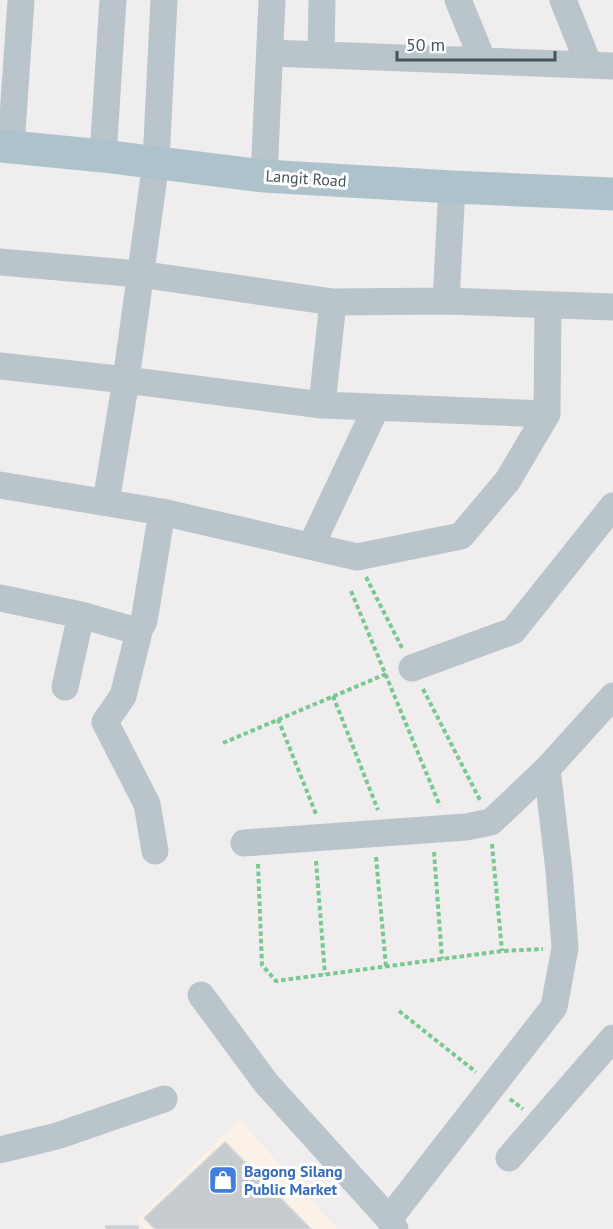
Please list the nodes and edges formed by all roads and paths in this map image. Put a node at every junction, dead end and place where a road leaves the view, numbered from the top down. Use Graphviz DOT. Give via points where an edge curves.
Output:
graph roads {
  1 [pos="21,0"];
  2 [pos="113,0"];
  3 [pos="164,0"];
  4 [pos="273,0"];
  5 [pos="322,0"];
  6 [pos="458,0"];
  7 [pos="563,0"];
  8 [pos="270,53"];
  9 [pos="321,55"];
  10 [pos="483,61"];
  11 [pos="601,65"];
  12 [pos="6,146"];
  13 [pos="103,156"];
  14 [pos="156,162"];
  15 [pos="264,176"];
  16 [pos="452,187"];
  17 [pos="613,194"];
  18 [pos="0,262"];
  19 [pos="140,274"];
  20 [pos="446,301"];
  21 [pos="333,302"];
  22 [pos="548,305"];
  23 [pos="613,307"];
  24 [pos="0,366"];
  25 [pos="126,380"];
  26 [pos="322,405"];
  27 [pos="376,408"];
  28 [pos="547,414"];
  29 [pos="0,485"];
  30 [pos="106,502"];
  31 [pos="613,506"];
  32 [pos="162,512"];
  33 [pos="311,546"];
  34 [pos="351,591"];
  35 [pos="0,598"];
  36 [pos="81,615"];
  37 [pos="140,628"];
  38 [pos="412,668"];
  39 [pos="386,674"];
  40 [pos="65,687"];
  41 [pos="333,696"];
  42 [pos="610,705"];
  43 [pos="278,719"];
  44 [pos="223,743"];
  45 [pos="547,769"];
  46 [pos="491,822"];
  47 [pos="441,829"];
  48 [pos="381,833"];
  49 [pos="320,838"];
  50 [pos="251,842"];
  51 [pos="155,851"];
  52 [pos="565,948"];
  53 [pos="502,951"];
  54 [pos="442,959"];
  55 [pos="386,967"];
  56 [pos="325,974"];
  57 [pos="201,995"];
  58 [pos="399,1011"];
  59 [pos="613,1038"];
  60 [pos="493,1085"];
  61 [pos="164,1099"];
  62 [pos="540,1123"];
  63 [pos="0,1150"];
  64 [pos="509,1158"];
  65 [pos="392,1224"];
  1 -- 12 [label="street"];
  2 -- 13 [label="street"];
  3 -- 14 [label="street"];
  4 -- 8 [label="street"];
  5 -- 9 [label="street"];
  6 -- 10 [label="street"];
  7 -- 11 [label="street"];
  8 -- 9 [label="street"];
  8 -- 15 [label="street"];
  9 -- 10 [label="street"];
  10 -- 11 [label="street"];
  12 -- 13 [label="main road, Langit Road"];
  13 -- 14 [label="main road, Langit Road"];
  14 -- 15 [label="main road, Langit Road"];
  14 -- 19 [label="street"];
  15 -- 16 [label="main road, Langit Road"];
  16 -- 17 [label="main road, Langit Road"];
  16 -- 20 [label="street"];
  18 -- 19 [label="street"];
  19 -- 21 [label="street"];
  19 -- 25 [label="street"];
  20 -- 21 [label="street"];
  20 -- 22 [label="street"];
  21 -- 26 [label="street"];
  22 -- 23 [label="street"];
  22 -- 28 [label="street"];
  24 -- 25 [label="street"];
  25 -- 26 [label="street"];
  25 -- 30 [label="street"];
  26 -- 27 [label="street"];
  27 -- 28 [label="street"];
  27 -- 33 [label="street"];
  28 -- 33 [label="street" via="508,480 461,536 357,557"];
  29 -- 30 [label="street"];
  30 -- 32 [label="street"];
  31 -- 38 [label="street" via="513,631"];
  32 -- 33 [label="street"];
  32 -- 37 [label="street"];
  34 -- 39 [label="path"];
  35 -- 36 [label="street"];
  36 -- 37 [label="street" via="130,629"];
  36 -- 40 [label="street"];
  37 -- 51 [label="street" via="123,696 105,722 147,804"];
  39 -- 41 [label="path"];
  39 -- 47 [label="path"];
  41 -- 43 [label="path"];
  41 -- 48 [label="path"];
  42 -- 45 [label="street"];
  43 -- 44 [label="path"];
  43 -- 49 [label="path"];
  45 -- 46 [label="street"];
  45 -- 52 [label="street"];
  46 -- 47 [label="street"];
  46 -- 53 [label="path"];
  47 -- 48 [label="street"];
  47 -- 54 [label="path"];
  48 -- 49 [label="street"];
  48 -- 55 [label="path"];
  49 -- 50 [label="street"];
  49 -- 56 [label="path"];
  50 -- 56 [label="path" via="262,965 276,981"];
  52 -- 53 [label="path"];
  52 -- 60 [label="street" via="554,1007"];
  53 -- 54 [label="path"];
  54 -- 55 [label="path"];
  55 -- 56 [label="path"];
  57 -- 65 [label="street" via="266,1083"];
  58 -- 60 [label="path"];
  59 -- 62 [label="street"];
  60 -- 62 [label="path"];
  60 -- 65 [label="street"];
  61 -- 63 [label="street" via="57,1136"];
  62 -- 64 [label="street"];
}
